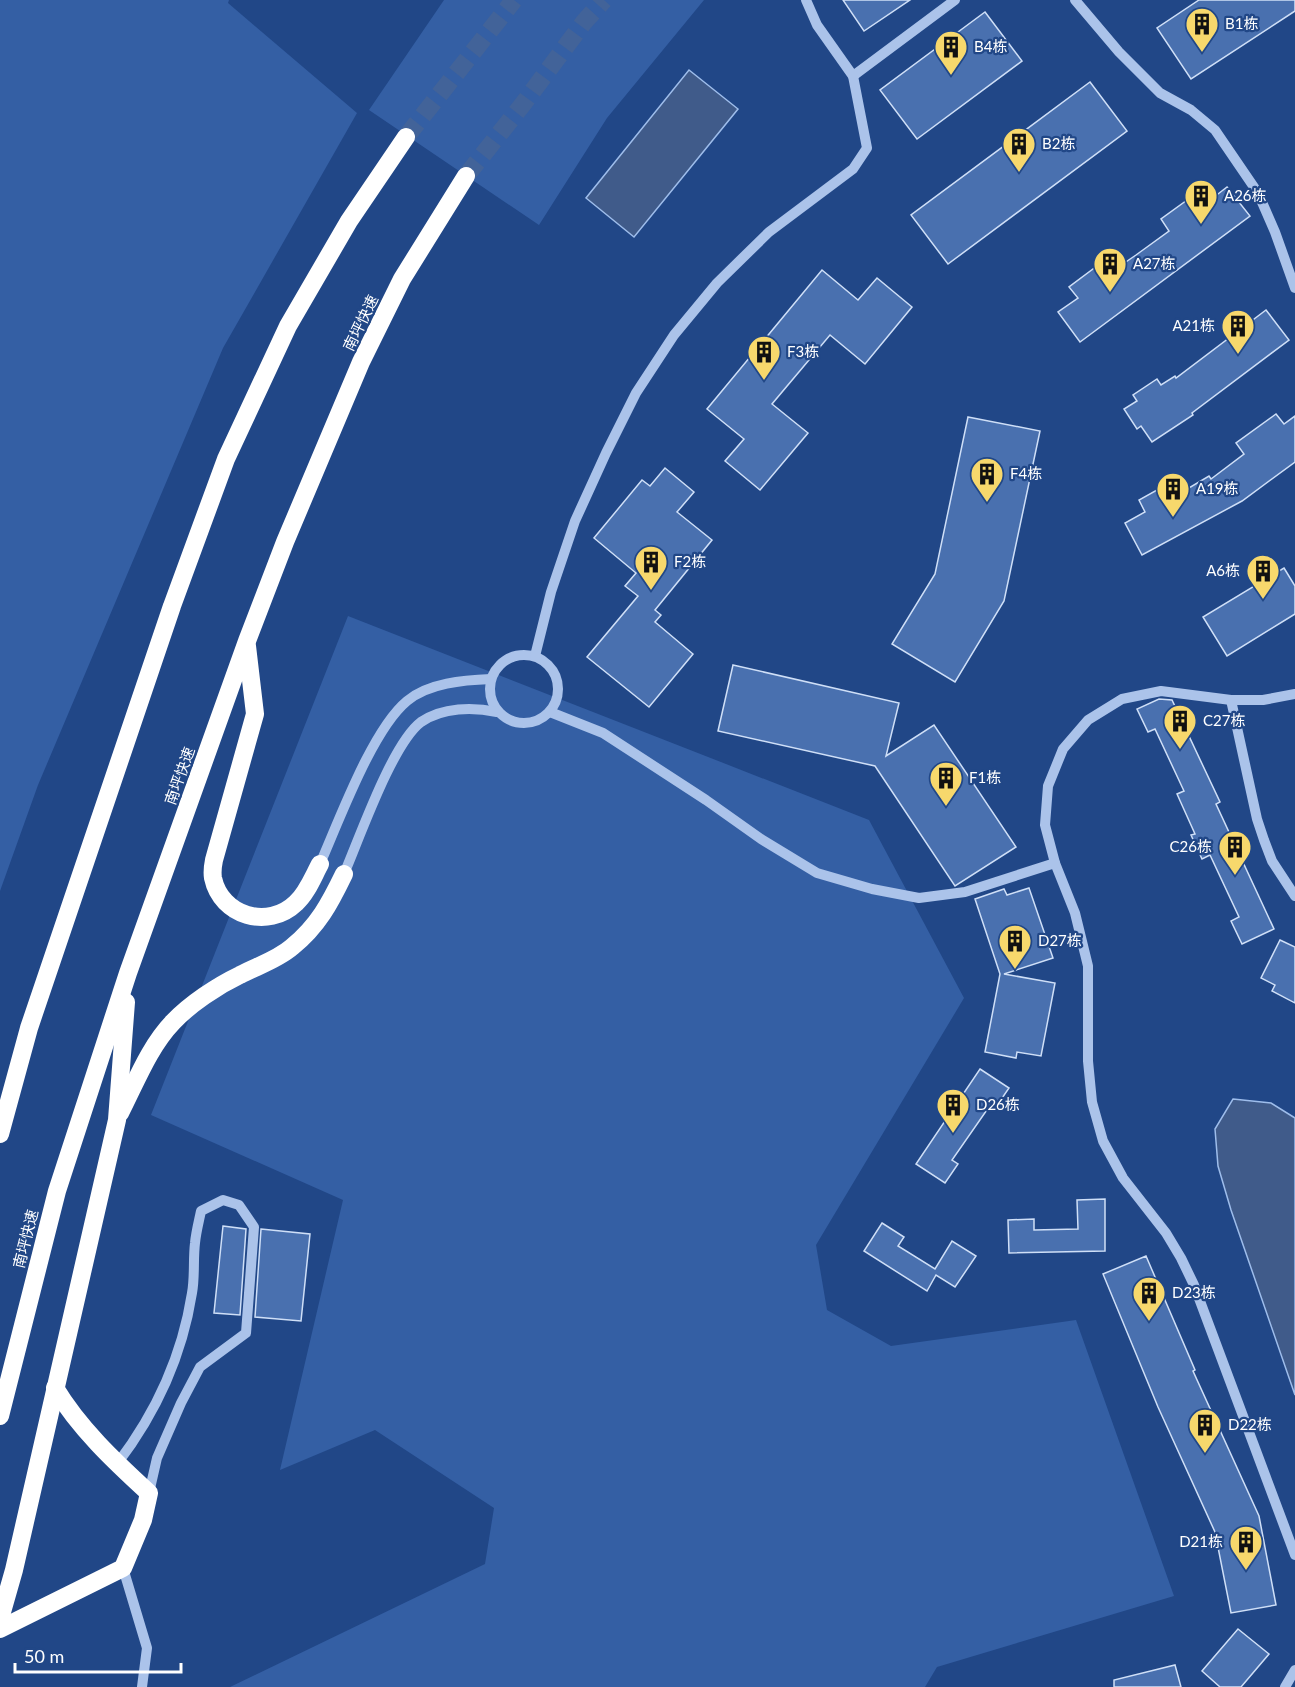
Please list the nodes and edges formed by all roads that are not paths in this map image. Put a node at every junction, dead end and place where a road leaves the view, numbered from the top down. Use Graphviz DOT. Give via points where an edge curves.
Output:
graph roads {
  1 [pos="806,0"];
  2 [pos="955,0"];
  3 [pos="1075,0"];
  4 [pos="853,76"];
  5 [pos="406,137"];
  6 [pos="466,176"];
  7 [pos="1295,288"];
  8 [pos="247,641"];
  9 [pos="535,656"];
  10 [pos="490,679"];
  11 [pos="1295,694"];
  12 [pos="1231,700"];
  13 [pos="497,712"];
  14 [pos="550,712"];
  15 [pos="1055,863"];
  16 [pos="320,864"];
  17 [pos="344,874"];
  18 [pos="1295,896"];
  19 [pos="128,973"];
  20 [pos="117,1120"];
  21 [pos="0,1134"];
  22 [pos="54,1388"];
  23 [pos="0,1416"];
  24 [pos="117,1464"];
  25 [pos="148,1493"];
  26 [pos="1295,1555"];
  27 [pos="123,1568"];
  28 [pos="0,1620"];
  29 [pos="0,1629"];
  30 [pos="1295,1670"];
  31 [pos="142,1687"];
  32 [pos="1285,1687"];
  1 -- 4 [label="street" via="817,25"];
  2 -- 4 [label="street"];
  3 -- 7 [label="street" via="1160,93 1191,110 1215,130 1258,193"];
  4 -- 9 [label="street" via="867,148 853,170 769,232 717,283 661,354 636,393 575,521"];
  5 -- 21 [label="highway" via="349,221 288,326 226,459 32,1017"];
  6 -- 8 [label="highway, 南坪快速" via="402,279 361,362"];
  8 -- 16 [label="highway" via="255,714 212,876 219,895 235,911 253,917 275,917 296,904"];
  8 -- 19 [label="highway, 南坪快速"];
  9 -- 10 [label="street" via="524,654 503,661"];
  9 -- 14 [label="street" via="552,669 557,679 559,690"];
  10 -- 13 [label="street" via="491,702"];
  10 -- 16 [label="street" via="462,680 431,689 408,700 390,719"];
  11 -- 12 [label="street"];
  12 -- 15 [label="street" via="1161,691 1122,699 1088,720 1063,749 1048,786 1045,825"];
  12 -- 18 [label="street" via="1257,819 1272,861"];
  13 -- 14 [label="street" via="518,723 530,723"];
  13 -- 17 [label="street" via="473,707 447,711 422,722 392,762"];
  14 -- 15 [label="street" via="603,733 817,873 919,898 965,892"];
  15 -- 26 [label="street" via="1075,913 1088,966 1088,1061 1092,1102 1103,1142 1123,1178 1166,1233 1194,1285"];
  17 -- 20 [label="highway" via="324,914 292,948 237,976 174,1021 147,1060"];
  19 -- 20 [label="highway"];
  19 -- 23 [label="highway, 南坪快速" via="57,1191"];
  20 -- 22 [label="highway"];
  22 -- 24 [label="highway" via="70,1414"];
  22 -- 28 [label="highway"];
  24 -- 25 [label="highway"];
  24 -- 25 [label="street" via="137,1438 160,1396 180,1348 193,1291 201,1211 223,1200 239,1204 254,1227 246,1333 200,1367 157,1458"];
  25 -- 27 [label="highway" via="143,1520"];
  27 -- 29 [label="highway"];
  27 -- 31 [label="street" via="147,1648"];
  30 -- 32 [label="street"];
}
